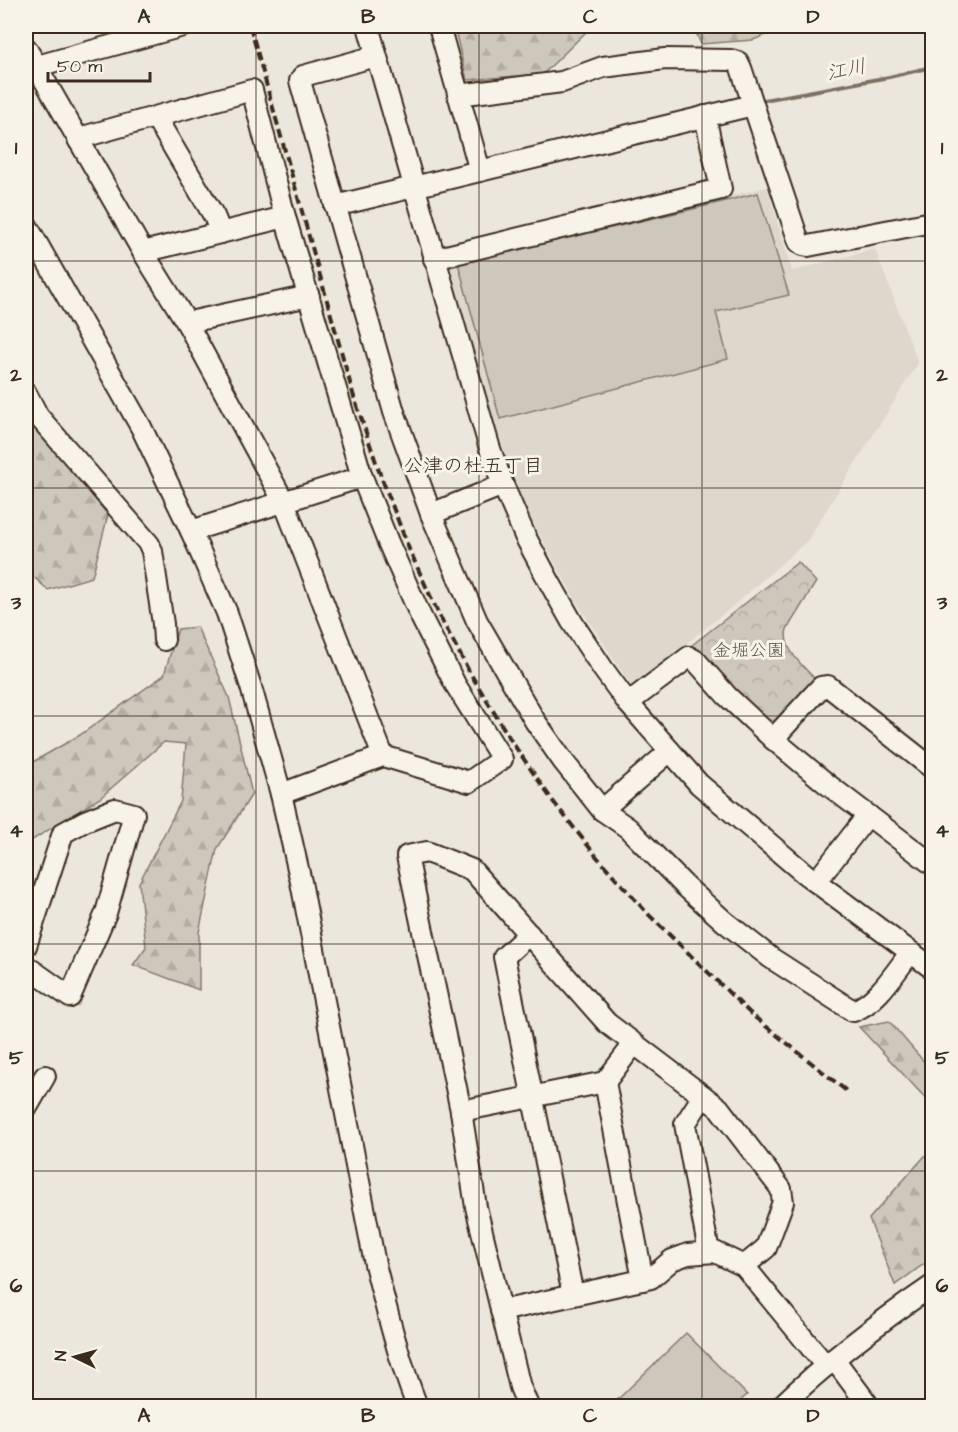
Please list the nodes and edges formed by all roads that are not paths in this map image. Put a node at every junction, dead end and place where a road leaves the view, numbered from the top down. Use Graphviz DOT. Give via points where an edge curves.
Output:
graph roads {
  1 [pos="183,26"];
  2 [pos="368,26"];
  3 [pos="439,26"];
  4 [pos="153,30"];
  5 [pos="26,48"];
  6 [pos="376,56"];
  7 [pos="30,68"];
  8 [pos="458,95"];
  9 [pos="753,105"];
  10 [pos="705,116"];
  11 [pos="156,118"];
  12 [pos="79,141"];
  13 [pos="480,171"];
  14 [pos="413,187"];
  15 [pos="335,206"];
  16 [pos="285,217"];
  17 [pos="933,222"];
  18 [pos="26,224"];
  19 [pos="221,233"];
  20 [pos="143,252"];
  21 [pos="434,259"];
  22 [pos="309,296"];
  23 [pos="187,323"];
  24 [pos="26,393"];
  25 [pos="362,477"];
  26 [pos="503,485"];
  27 [pos="284,502"];
  28 [pos="431,514"];
  29 [pos="191,531"];
  30 [pos="164,640"];
  31 [pos="628,703"];
  32 [pos="773,739"];
  33 [pos="670,751"];
  34 [pos="383,756"];
  35 [pos="933,768"];
  36 [pos="282,794"];
  37 [pos="602,810"];
  38 [pos="868,815"];
  39 [pos="933,864"];
  40 [pos="816,882"];
  41 [pos="529,934"];
  42 [pos="26,946"];
  43 [pos="911,952"];
  44 [pos="26,966"];
  45 [pos="933,968"];
  46 [pos="634,1044"];
  47 [pos="45,1076"];
  48 [pos="605,1082"];
  49 [pos="532,1096"];
  50 [pos="703,1096"];
  51 [pos="26,1109"];
  52 [pos="461,1111"];
  53 [pos="709,1252"];
  54 [pos="744,1266"];
  55 [pos="643,1280"];
  56 [pos="933,1286"];
  57 [pos="573,1295"];
  58 [pos="501,1311"];
  59 [pos="830,1363"];
  60 [pos="417,1407"];
  61 [pos="528,1407"];
  62 [pos="781,1407"];
  63 [pos="869,1407"];
  1 -- 4 [label="street"];
  2 -- 6 [label="street"];
  3 -- 8 [label="street"];
  4 -- 7 [label="street"];
  5 -- 7 [label="street"];
  6 -- 14 [label="street"];
  6 -- 15 [label="street" via="303,76 300,81"];
  7 -- 12 [label="street"];
  8 -- 9 [label="street" via="562,82 603,67 665,59 731,60 741,68"];
  8 -- 13 [label="street"];
  9 -- 10 [label="street"];
  9 -- 17 [label="street" via="803,245"];
  10 -- 13 [label="street"];
  10 -- 21 [label="street" via="721,189"];
  11 -- 12 [label="street"];
  11 -- 16 [label="street" via="252,90"];
  11 -- 19 [label="street"];
  12 -- 20 [label="street"];
  13 -- 14 [label="street"];
  14 -- 15 [label="street"];
  14 -- 21 [label="street"];
  15 -- 28 [label="street" via="394,412"];
  16 -- 19 [label="street"];
  16 -- 22 [label="street"];
  18 -- 29 [label="street" via="141,427"];
  19 -- 20 [label="street"];
  20 -- 23 [label="street"];
  21 -- 26 [label="street"];
  22 -- 23 [label="street"];
  22 -- 25 [label="street"];
  23 -- 27 [label="street"];
  24 -- 30 [label="street" via="38,416 149,544"];
  25 -- 27 [label="street"];
  25 -- 34 [label="street" via="421,617 455,684 502,759 469,782"];
  26 -- 28 [label="street"];
  26 -- 31 [label="street" via="525,536 572,622"];
  27 -- 29 [label="street"];
  27 -- 34 [label="street"];
  28 -- 37 [label="street" via="477,621 536,721"];
  29 -- 36 [label="street" via="227,613"];
  31 -- 32 [label="street" via="689,657"];
  31 -- 33 [label="street"];
  32 -- 35 [label="street" via="821,687 828,686"];
  32 -- 38 [label="street"];
  33 -- 37 [label="street"];
  33 -- 40 [label="street" via="699,784"];
  34 -- 36 [label="street"];
  36 -- 60 [label="street" via="375,1264"];
  37 -- 43 [label="street" via="628,828 725,922 771,958 853,1011 875,997"];
  38 -- 39 [label="street"];
  38 -- 40 [label="street"];
  40 -- 43 [label="street"];
  41 -- 46 [label="street" via="607,1023"];
  41 -- 49 [label="street" via="504,957"];
  41 -- 52 [label="street" via="472,870 427,852 407,856"];
  42 -- 44 [label="street" via="63,833 115,809 134,814 106,913 70,997"];
  43 -- 45 [label="street"];
  46 -- 48 [label="street"];
  46 -- 50 [label="street"];
  47 -- 51 [label="street"];
  48 -- 49 [label="street"];
  48 -- 55 [label="street"];
  49 -- 52 [label="street"];
  49 -- 57 [label="street"];
  50 -- 53 [label="street" via="685,1124"];
  50 -- 54 [label="street" via="719,1108 781,1189 783,1202 766,1248"];
  52 -- 58 [label="street" via="476,1207"];
  53 -- 54 [label="street"];
  53 -- 55 [label="street" via="672,1260"];
  54 -- 59 [label="street"];
  55 -- 57 [label="street"];
  56 -- 59 [label="street" via="884,1318"];
  57 -- 58 [label="street"];
  58 -- 61 [label="street"];
  59 -- 62 [label="street"];
  59 -- 63 [label="street"];
}
